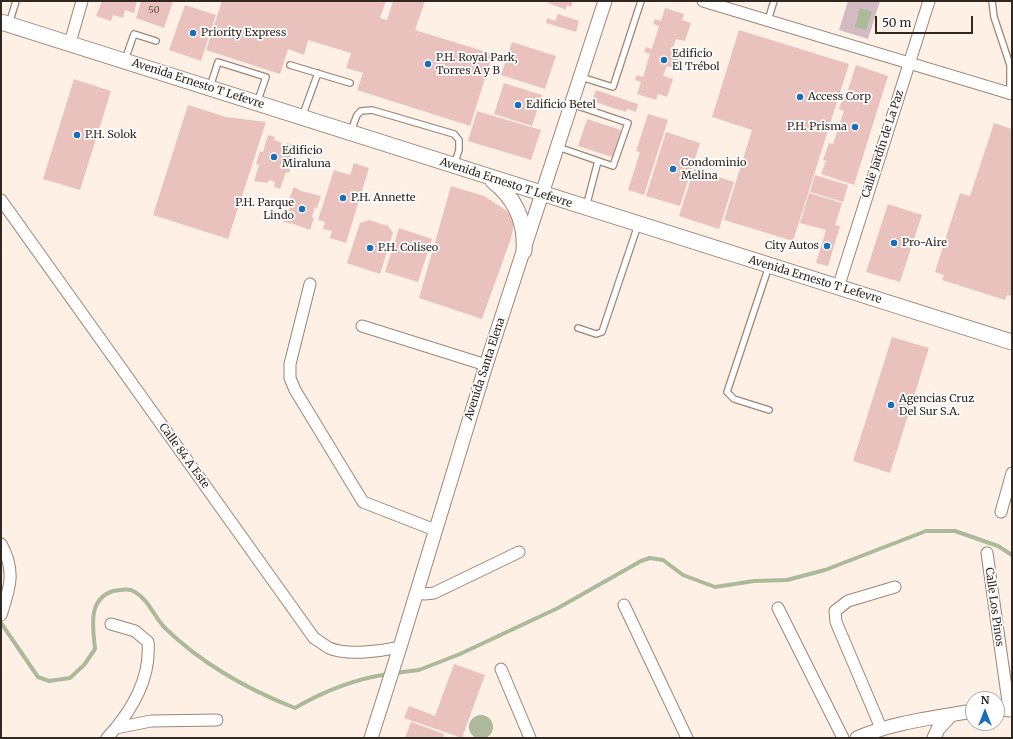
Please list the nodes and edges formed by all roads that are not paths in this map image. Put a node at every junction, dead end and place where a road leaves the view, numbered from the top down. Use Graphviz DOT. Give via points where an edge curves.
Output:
graph roads {
  1 [pos="16,1"];
  2 [pos="82,1"];
  3 [pos="605,1"];
  4 [pos="641,1"];
  5 [pos="703,1"];
  6 [pos="774,1"];
  7 [pos="929,1"];
  8 [pos="992,1"];
  9 [pos="768,20"];
  10 [pos="5,23"];
  11 [pos="156,41"];
  12 [pos="70,43"];
  13 [pos="124,61"];
  14 [pos="909,64"];
  15 [pos="290,65"];
  16 [pos="318,73"];
  17 [pos="580,77"];
  18 [pos="350,83"];
  19 [pos="210,88"];
  20 [pos="1011,94"];
  21 [pos="257,103"];
  22 [pos="572,104"];
  23 [pos="302,118"];
  24 [pos="351,133"];
  25 [pos="558,147"];
  26 [pos="598,161"];
  27 [pos="454,166"];
  28 [pos="484,175"];
  29 [pos="542,194"];
  30 [pos="1,200"];
  31 [pos="586,208"];
  32 [pos="638,224"];
  33 [pos="524,251"];
  34 [pos="770,266"];
  35 [pos="310,284"];
  36 [pos="838,288"];
  37 [pos="362,326"];
  38 [pos="578,328"];
  39 [pos="1012,342"];
  40 [pos="486,365"];
  41 [pos="769,410"];
  42 [pos="1012,474"];
  43 [pos="1001,512"];
  44 [pos="435,530"];
  45 [pos="1,544"];
  46 [pos="519,552"];
  47 [pos="987,553"];
  48 [pos="895,587"];
  49 [pos="417,593"];
  50 [pos="624,604"];
  51 [pos="778,608"];
  52 [pos="2,611"];
  53 [pos="111,624"];
  54 [pos="399,650"];
  55 [pos="501,669"];
  56 [pos="1006,709"];
  57 [pos="965,712"];
  58 [pos="951,715"];
  59 [pos="928,718"];
  60 [pos="217,720"];
  61 [pos="116,728"];
  62 [pos="881,728"];
  63 [pos="107,738"];
  64 [pos="371,738"];
  65 [pos="530,738"];
  66 [pos="687,738"];
  67 [pos="843,738"];
  68 [pos="857,738"];
  69 [pos="933,738"];
  1 -- 10 [label="lane"];
  2 -- 12 [label="street"];
  3 -- 17 [label="street, Avenida Santa Elena"];
  4 -- 17 [label="lane" via="613,87"];
  5 -- 9 [label="street"];
  6 -- 9 [label="lane"];
  7 -- 14 [label="street, Calle Jardín de La Paz"];
  8 -- 20 [label="lane" via="994,17 1010,65"];
  9 -- 14 [label="street"];
  10 -- 12 [label="main road, Avenida Ernesto T Lefevre"];
  11 -- 13 [label="lane" via="134,34"];
  12 -- 13 [label="main road, Avenida Ernesto T Lefevre"];
  13 -- 19 [label="main road, Avenida Ernesto T Lefevre"];
  14 -- 20 [label="street"];
  14 -- 36 [label="street, Calle Jardín de La Paz"];
  15 -- 16 [label="lane"];
  16 -- 18 [label="lane"];
  16 -- 23 [label="lane"];
  17 -- 22 [label="street, Avenida Santa Elena"];
  19 -- 21 [label="main road, Avenida Ernesto T Lefevre"];
  19 -- 21 [label="lane" via="218,62 266,77"];
  21 -- 23 [label="main road, Avenida Ernesto T Lefevre"];
  22 -- 25 [label="street, Avenida Santa Elena"];
  22 -- 26 [label="lane" via="628,123 613,166"];
  23 -- 24 [label="main road, Avenida Ernesto T Lefevre"];
  24 -- 27 [label="main road, Avenida Ernesto T Lefevre"];
  24 -- 27 [label="lane" via="357,115 361,111 372,110 454,134 459,140 459,150"];
  25 -- 26 [label="lane"];
  25 -- 29 [label="street, Avenida Santa Elena"];
  26 -- 31 [label="lane"];
  27 -- 28 [label="main road, Avenida Ernesto T Lefevre"];
  28 -- 29 [label="main road, Avenida Ernesto T Lefevre"];
  28 -- 33 [label="main road" via="507,193 518,210 524,235"];
  29 -- 31 [label="main road, Avenida Ernesto T Lefevre"];
  29 -- 33 [label="street, Avenida Santa Elena"];
  30 -- 54 [label="street, Calle 84 A Este" via="314,638 331,648 353,651"];
  31 -- 32 [label="main road, Avenida Ernesto T Lefevre"];
  32 -- 34 [label="main road, Avenida Ernesto T Lefevre"];
  32 -- 38 [label="lane" via="602,332 596,334"];
  33 -- 40 [label="street, Avenida Santa Elena"];
  34 -- 36 [label="main road, Avenida Ernesto T Lefevre"];
  34 -- 41 [label="lane" via="727,392 734,399"];
  35 -- 44 [label="street" via="290,364 290,378 295,390 363,502"];
  36 -- 39 [label="main road, Avenida Ernesto T Lefevre"];
  37 -- 40 [label="street"];
  40 -- 44 [label="street, Avenida Santa Elena"];
  42 -- 43 [label="street"];
  44 -- 49 [label="street, Avenida Santa Elena"];
  45 -- 52 [label="street" via="8,557 11,579"];
  46 -- 49 [label="street" via="434,593"];
  47 -- 56 [label="street, Calle Los Pinos"];
  48 -- 62 [label="street" via="848,601 835,611 836,622"];
  49 -- 54 [label="street, Avenida Santa Elena"];
  50 -- 66 [label="street"];
  51 -- 67 [label="street"];
  53 -- 61 [label="street" via="135,631 148,642 149,657 144,680 129,711"];
  54 -- 64 [label="street, Avenida Santa Elena"];
  55 -- 65 [label="street"];
  57 -- 58 [label="street"];
  58 -- 59 [label="street"];
  58 -- 69 [label="street"];
  59 -- 62 [label="street"];
  59 -- 69 [label="street"];
  60 -- 61 [label="street" via="151,721"];
  61 -- 63 [label="street"];
  62 -- 68 [label="street"];
}
